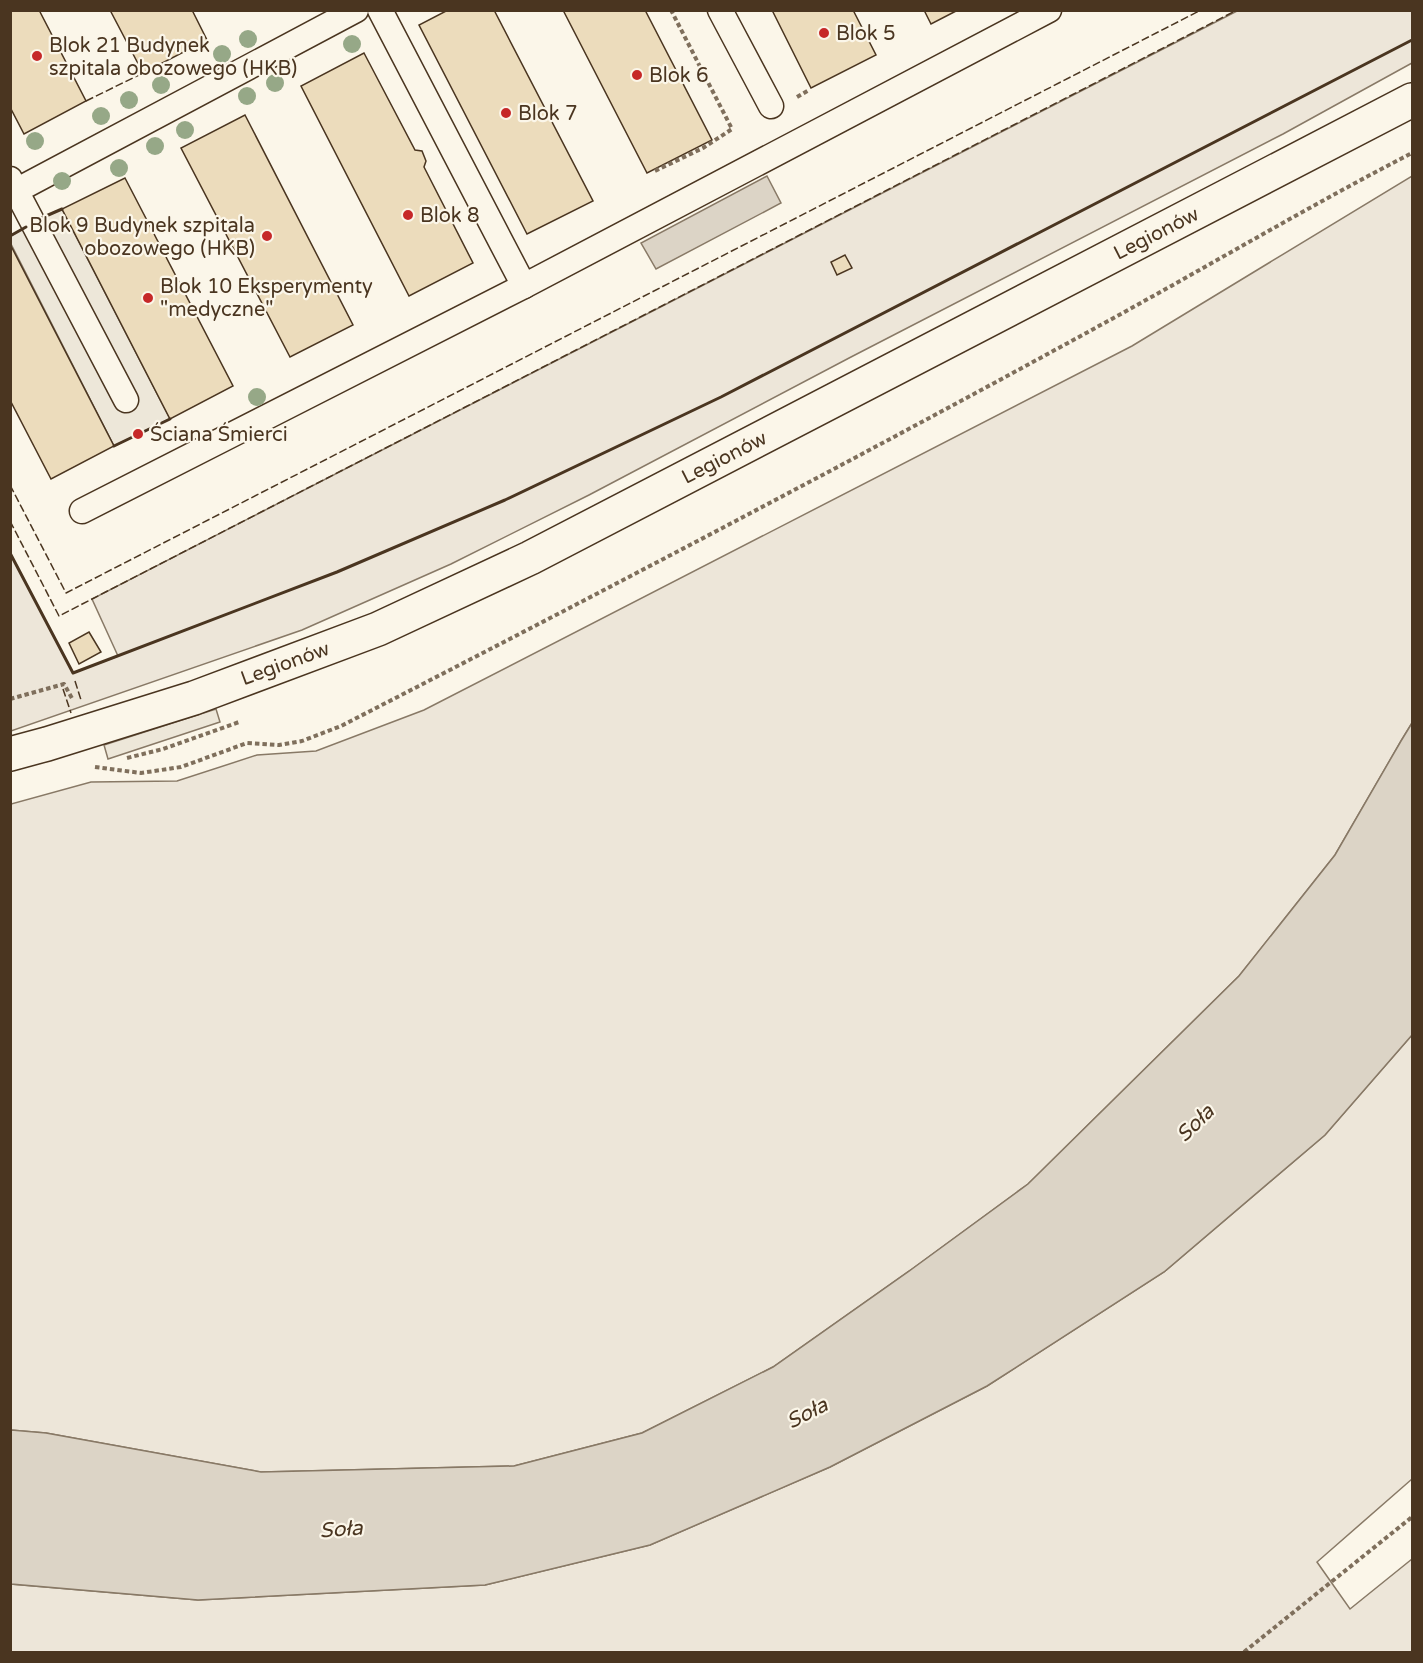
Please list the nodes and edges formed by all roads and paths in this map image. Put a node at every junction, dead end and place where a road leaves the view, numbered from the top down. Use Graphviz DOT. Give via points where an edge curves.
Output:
graph roads {
  1 [pos="356,10"];
  2 [pos="380,10"];
  3 [pos="671,10"];
  4 [pos="720,10"];
  5 [pos="1047,11"];
  6 [pos="1413,100"];
  7 [pos="771,106"];
  8 [pos="1413,153"];
  9 [pos="655,171"];
  10 [pos="13,188"];
  11 [pos="524,286"];
  12 [pos="126,400"];
  13 [pos="82,511"];
  14 [pos="239,722"];
  15 [pos="10,754"];
  16 [pos="122,759"];
  17 [pos="101,764"];
  18 [pos="1413,1517"];
  19 [pos="1244,1653"];
  1 -- 10 [label="street"];
  2 -- 11 [label="street"];
  3 -- 9 [label="path" via="732,129"];
  4 -- 7 [label="street"];
  5 -- 11 [label="street"];
  6 -- 15 [label="main road, Legionów" via="530,558 378,629 194,698"];
  8 -- 17 [label="path" via="653,566 341,726 302,741 279,745 247,743 161,770 141,773 91,766"];
  10 -- 12 [label="street"];
  11 -- 13 [label="street"];
  14 -- 16 [label="path"];
  18 -- 19 [label="path"];
}
